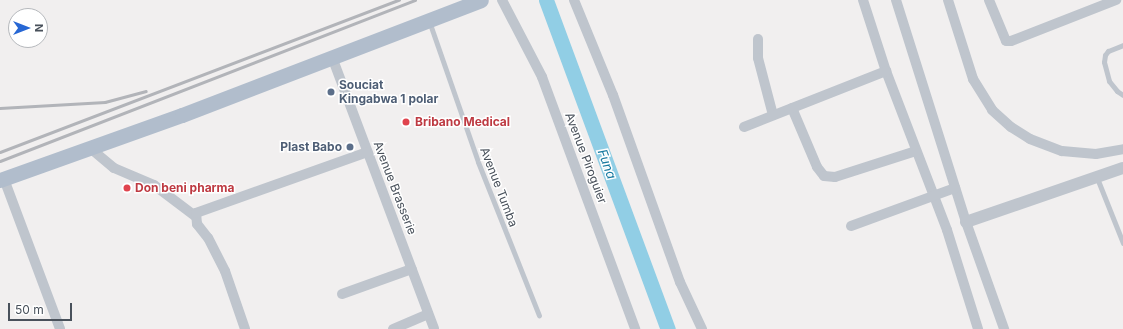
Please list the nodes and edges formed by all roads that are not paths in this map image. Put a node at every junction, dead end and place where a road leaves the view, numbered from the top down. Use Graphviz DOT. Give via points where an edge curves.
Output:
graph roads {
  1 [pos="481,0"];
  2 [pos="502,0"];
  3 [pos="574,0"];
  4 [pos="863,0"];
  5 [pos="896,0"];
  6 [pos="948,0"];
  7 [pos="989,0"];
  8 [pos="1116,0"];
  9 [pos="428,20"];
  10 [pos="758,39"];
  11 [pos="1123,45"];
  12 [pos="332,57"];
  13 [pos="886,71"];
  14 [pos="1123,95"];
  15 [pos="792,108"];
  16 [pos="773,115"];
  17 [pos="744,127"];
  18 [pos="90,148"];
  19 [pos="1123,149"];
  20 [pos="916,151"];
  21 [pos="367,152"];
  22 [pos="1123,168"];
  23 [pos="1097,178"];
  24 [pos="2,180"];
  25 [pos="955,188"];
  26 [pos="934,196"];
  27 [pos="195,216"];
  28 [pos="966,222"];
  29 [pos="851,226"];
  30 [pos="1123,243"];
  31 [pos="412,269"];
  32 [pos="342,294"];
  33 [pos="428,314"];
  34 [pos="539,316"];
  35 [pos="60,329"];
  36 [pos="245,329"];
  37 [pos="393,329"];
  38 [pos="434,329"];
  39 [pos="636,329"];
  40 [pos="702,329"];
  41 [pos="978,329"];
  42 [pos="1004,329"];
  1 -- 9 [label="main road"];
  2 -- 39 [label="street, Avenue Piroguier" via="542,77"];
  3 -- 40 [label="street" via="613,95 680,282"];
  4 -- 13 [label="street"];
  5 -- 25 [label="street"];
  6 -- 19 [label="street" via="973,79 992,110 1030,139 1062,151 1096,154"];
  7 -- 8 [label="street" via="1006,41"];
  9 -- 12 [label="main road"];
  9 -- 34 [label="lane, Avenue Tumba" via="478,162"];
  10 -- 16 [label="street" via="758,58"];
  11 -- 14 [label="lane" via="1108,51 1104,62 1109,81"];
  12 -- 18 [label="main road"];
  12 -- 21 [label="street, Avenue Brasserie"];
  13 -- 15 [label="street"];
  13 -- 20 [label="street"];
  15 -- 16 [label="street"];
  15 -- 20 [label="street" via="817,167 824,176 834,177"];
  16 -- 17 [label="street"];
  18 -- 24 [label="main road"];
  18 -- 27 [label="street" via="114,168 154,186"];
  20 -- 26 [label="street"];
  21 -- 27 [label="street" via="200,211"];
  21 -- 31 [label="street, Avenue Brasserie"];
  22 -- 23 [label="street"];
  23 -- 28 [label="street"];
  23 -- 30 [label="lane"];
  24 -- 35 [label="street"];
  25 -- 26 [label="street"];
  25 -- 28 [label="street"];
  26 -- 29 [label="street"];
  26 -- 41 [label="street"];
  27 -- 36 [label="street" via="197,224 208,238 225,271"];
  28 -- 42 [label="street"];
  31 -- 32 [label="street"];
  31 -- 33 [label="street, Avenue Brasserie"];
  33 -- 37 [label="street"];
  33 -- 38 [label="street, Avenue Brasserie"];
}
